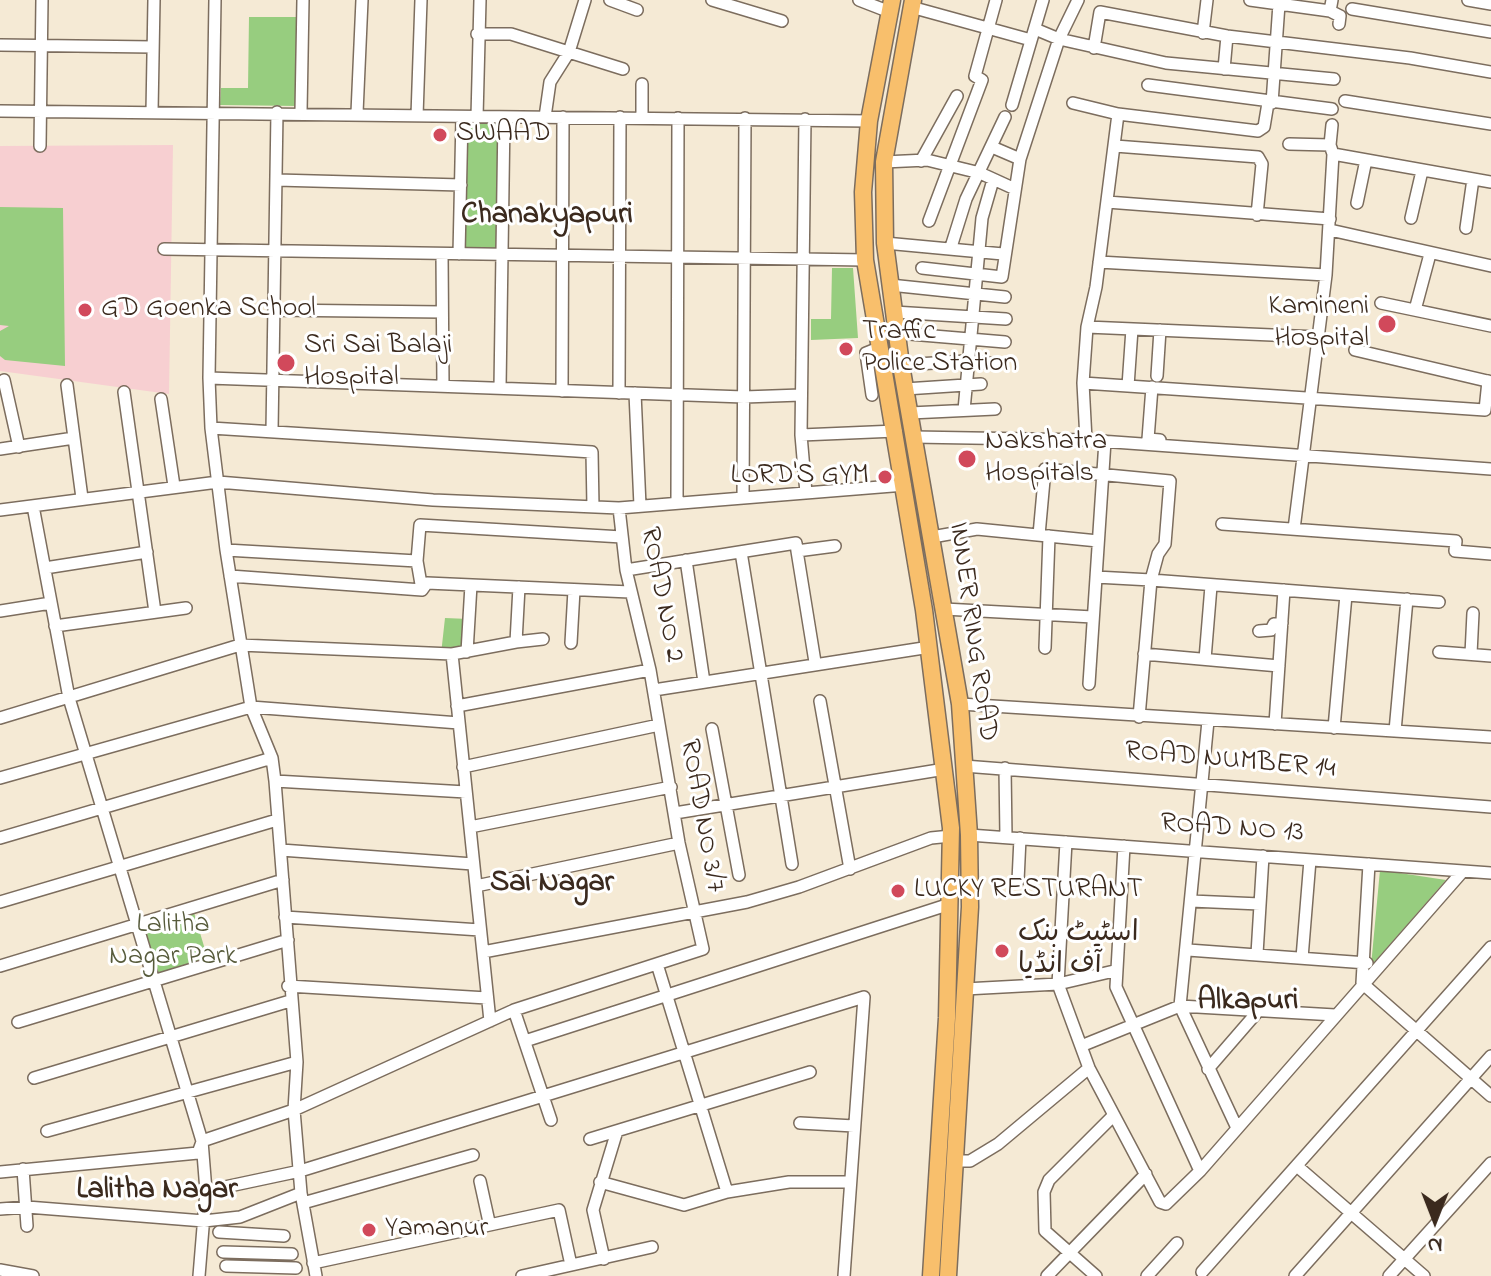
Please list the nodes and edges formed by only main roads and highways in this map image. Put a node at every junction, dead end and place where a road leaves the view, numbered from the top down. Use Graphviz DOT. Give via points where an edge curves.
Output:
graph roads {
  1 [pos="912,3"];
  2 [pos="891,6"];
  3 [pos="916,557"];
  4 [pos="937,569"];
  5 [pos="931,1276"];
  6 [pos="948,1276"];
  1 -- 4 [label="highway, INNER RING ROAD" via="884,162 885,243"];
  2 -- 3 [label="highway, INNER RING ROAD" via="869,121 865,260"];
  3 -- 4 [label="highway"];
  3 -- 5 [label="highway, INNER RING ROAD" via="951,836"];
  4 -- 6 [label="highway, INNER RING ROAD" via="960,704 969,835"];
}
